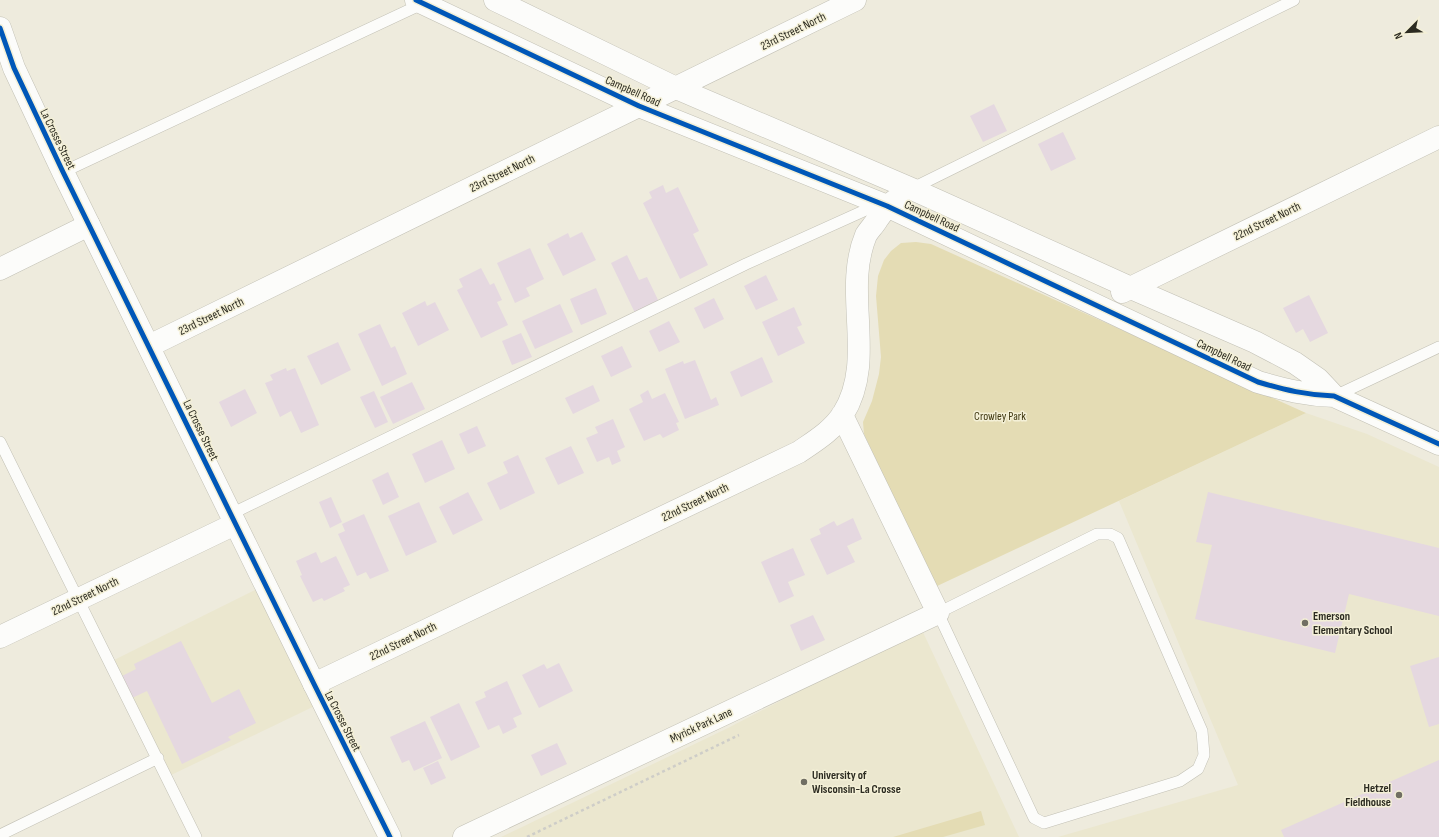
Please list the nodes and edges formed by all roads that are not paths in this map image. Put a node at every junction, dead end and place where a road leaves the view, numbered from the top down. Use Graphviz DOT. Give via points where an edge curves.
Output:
graph roads {
  1 [pos="495,0"];
  2 [pos="854,0"];
  3 [pos="1294,0"];
  4 [pos="423,1"];
  5 [pos="0,28"];
  6 [pos="0,52"];
  7 [pos="14,68"];
  8 [pos="676,88"];
  9 [pos="639,106"];
  10 [pos="1439,138"];
  11 [pos="63,172"];
  12 [pos="912,189"];
  13 [pos="884,204"];
  14 [pos="89,225"];
  15 [pos="0,269"];
  16 [pos="1131,288"];
  17 [pos="1095,305"];
  18 [pos="149,346"];
  19 [pos="1439,347"];
  20 [pos="1334,396"];
  21 [pos="842,415"];
  22 [pos="1439,444"];
  23 [pos="1,447"];
  24 [pos="233,519"];
  25 [pos="78,599"];
  26 [pos="938,613"];
  27 [pos="0,636"];
  28 [pos="314,684"];
  29 [pos="158,758"];
  30 [pos="0,835"];
  31 [pos="196,837"];
  32 [pos="390,837"];
  33 [pos="464,837"];
  1 -- 8 [label="street, Campbell Road"];
  2 -- 8 [label="street, 23rd Street North"];
  3 -- 12 [label="lane"];
  4 -- 9 [label="street, Campbell Road"];
  4 -- 11 [label="lane"];
  5 -- 7 [label="street, La Crosse Street"];
  6 -- 7 [label="street"];
  7 -- 11 [label="street, La Crosse Street"];
  8 -- 9 [label="street, 23rd Street North"];
  8 -- 12 [label="street, Campbell Road"];
  9 -- 13 [label="street, Campbell Road"];
  9 -- 18 [label="street, 23rd Street North"];
  10 -- 16 [label="street, 22nd Street North"];
  11 -- 14 [label="street, La Crosse Street"];
  12 -- 13 [label="street, 22nd Street North"];
  12 -- 16 [label="street, Campbell Road"];
  13 -- 17 [label="street, Campbell Road"];
  13 -- 21 [label="street, 22nd Street North" via="867,234 858,269 858,369 852,395"];
  13 -- 24 [label="lane" via="746,264"];
  14 -- 15 [label="street"];
  14 -- 18 [label="street, La Crosse Street"];
  16 -- 17 [label="street, 22nd Street North"];
  16 -- 20 [label="street, Campbell Road" via="1255,342 1289,360 1318,379"];
  17 -- 20 [label="street, Campbell Road" via="1258,382 1288,391"];
  18 -- 24 [label="street, La Crosse Street"];
  19 -- 20 [label="lane"];
  20 -- 22 [label="street, Campbell Road"];
  21 -- 26 [label="street"];
  21 -- 28 [label="street, 22nd Street North" via="824,435 799,452"];
  23 -- 25 [label="lane"];
  24 -- 25 [label="street, 22nd Street North"];
  24 -- 28 [label="street, La Crosse Street"];
  25 -- 27 [label="street, 22nd Street North"];
  25 -- 29 [label="lane"];
  26 -- 26 [label="lane" via="1034,818 1044,823 1180,781 1198,769 1204,755 1202,731 1118,538 1110,534 1097,534"];
  26 -- 33 [label="street, Myrick Park Lane"];
  28 -- 32 [label="street, La Crosse Street"];
  29 -- 30 [label="lane"];
  29 -- 31 [label="lane"];
}
